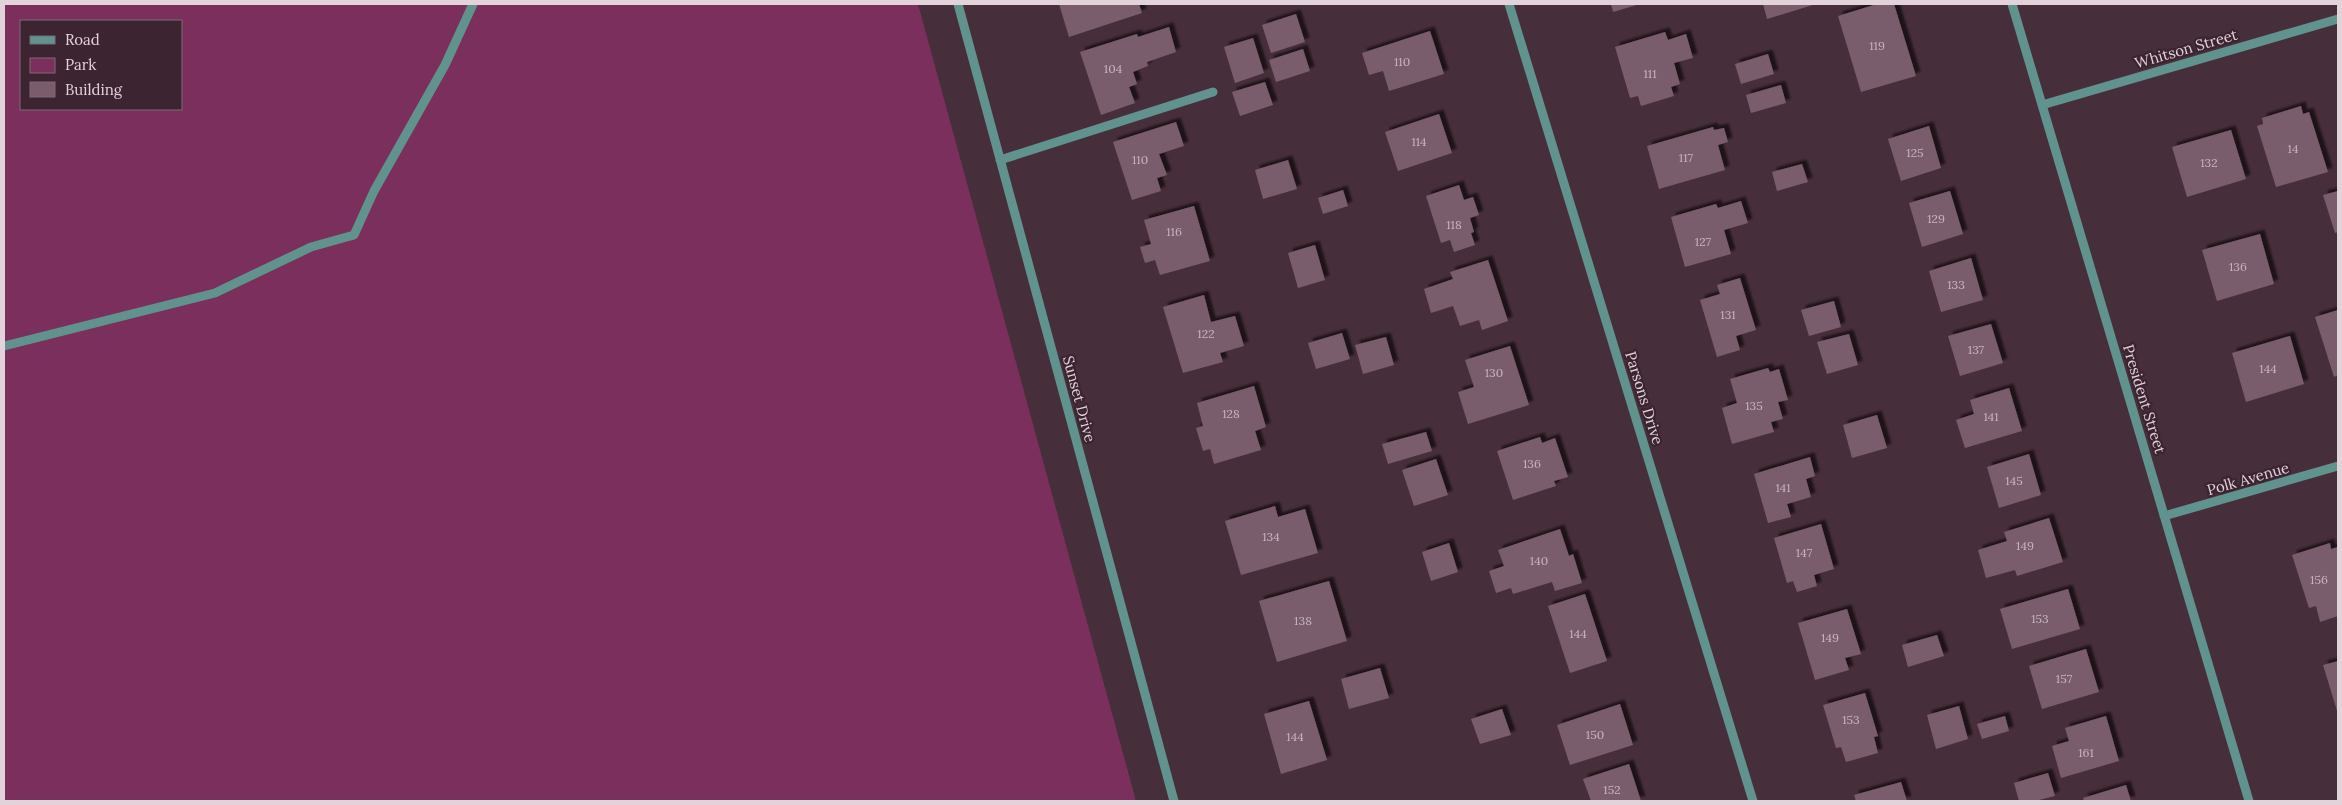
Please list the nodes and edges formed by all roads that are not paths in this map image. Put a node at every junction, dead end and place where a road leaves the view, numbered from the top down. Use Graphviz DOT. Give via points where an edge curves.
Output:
graph roads {
  1 [pos="473,4"];
  2 [pos="958,4"];
  3 [pos="1509,4"];
  4 [pos="2012,4"];
  5 [pos="2338,19"];
  6 [pos="1213,92"];
  7 [pos="2042,105"];
  8 [pos="1000,160"];
  9 [pos="4,346"];
  10 [pos="2338,466"];
  11 [pos="2164,516"];
  12 [pos="1174,801"];
  13 [pos="1753,801"];
  14 [pos="2249,801"];
  1 -- 9 [label="street" via="445,65 374,191 354,236 311,247 215,293"];
  2 -- 8 [label="street, Sunset Drive"];
  3 -- 13 [label="street, Parsons Drive"];
  4 -- 7 [label="street, President Street"];
  5 -- 7 [label="street, Whitson Street"];
  6 -- 8 [label="street"];
  7 -- 11 [label="street, President Street"];
  8 -- 12 [label="street, Sunset Drive"];
  10 -- 11 [label="street, Polk Avenue"];
  11 -- 14 [label="street, President Street"];
}
